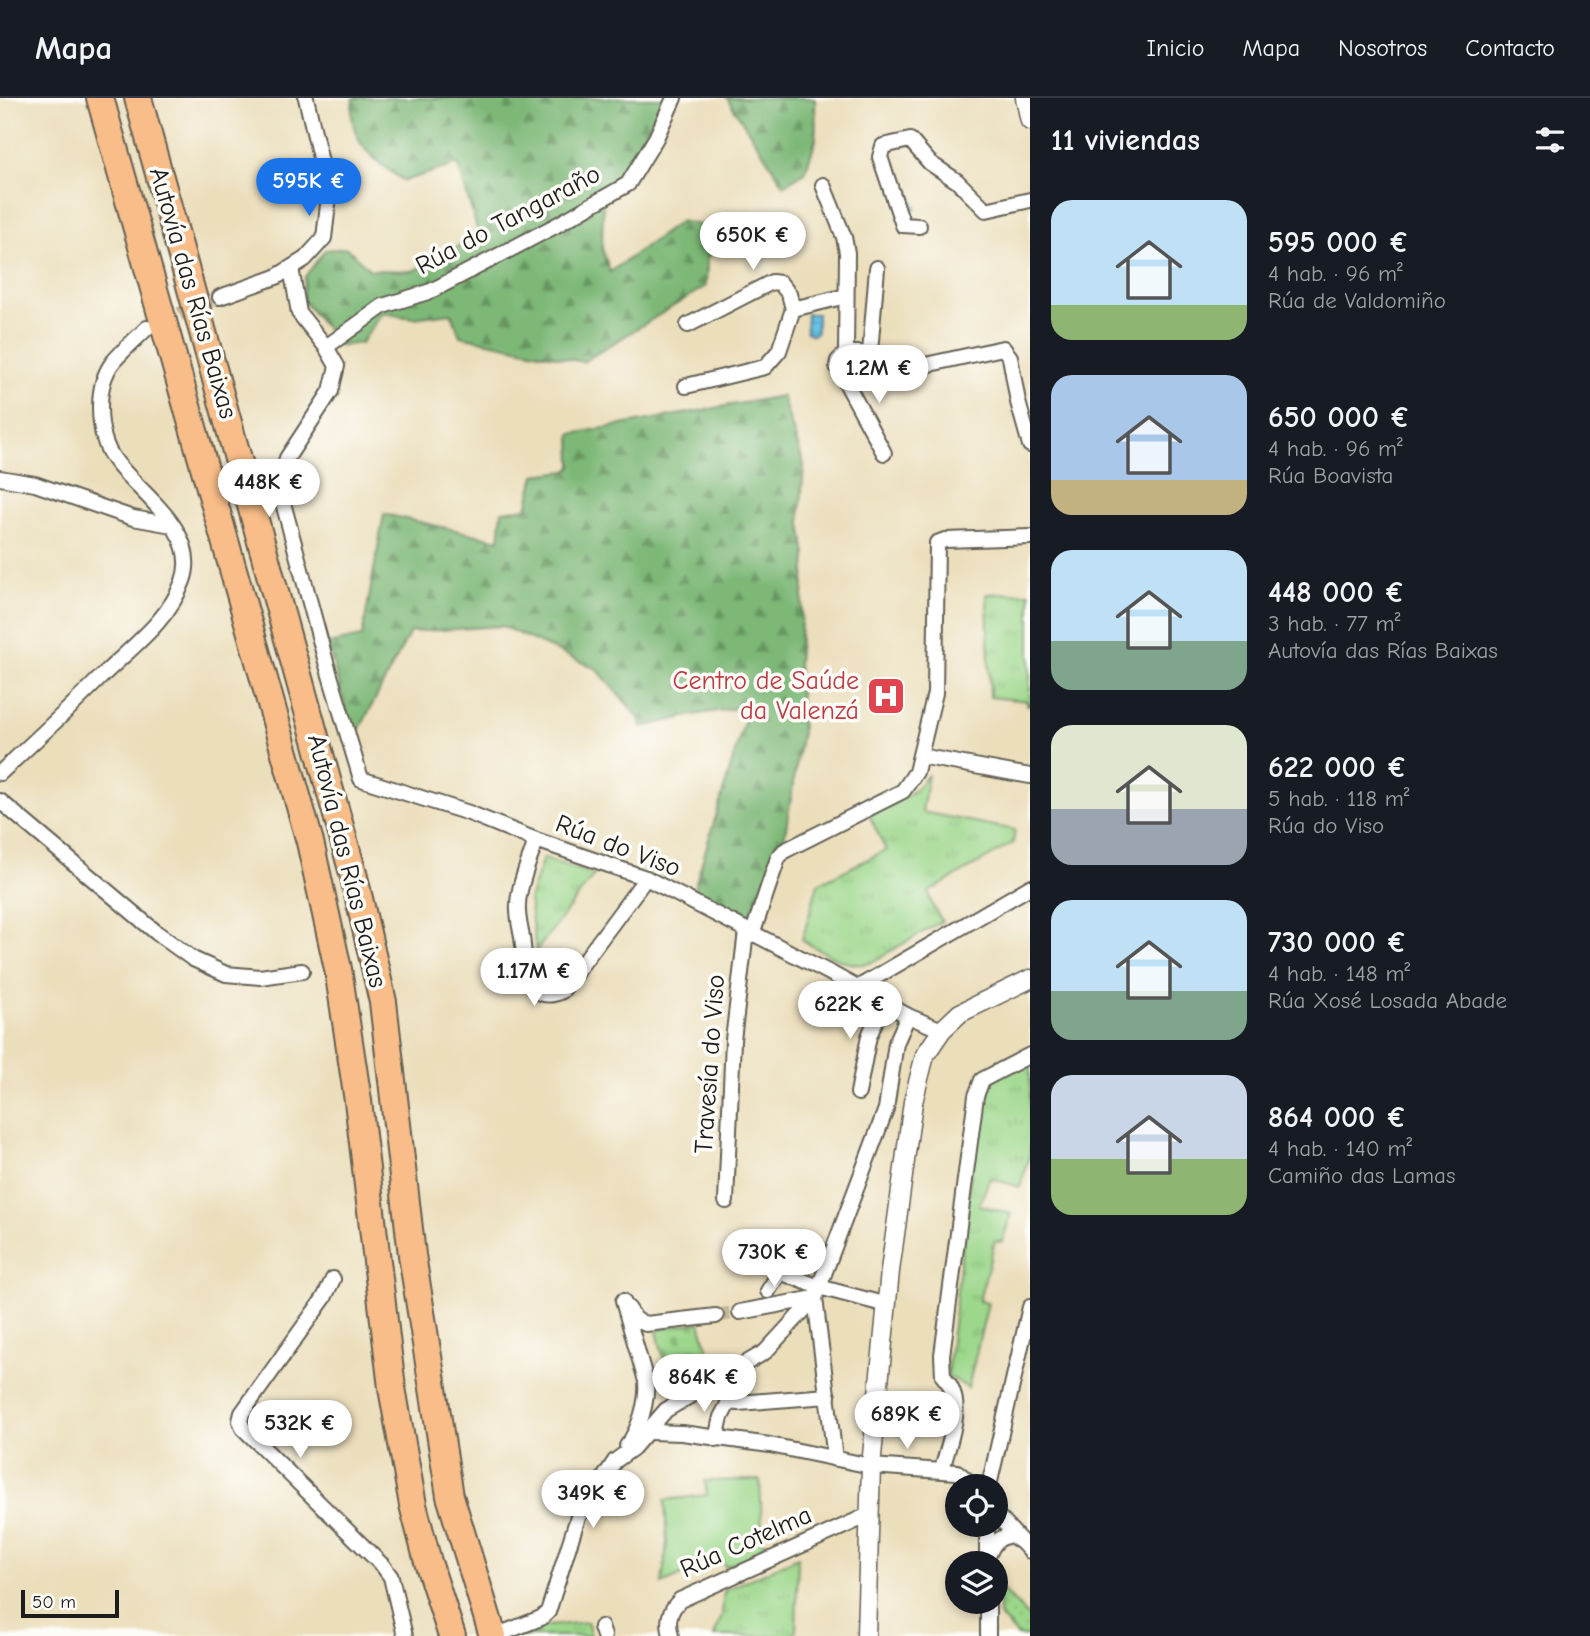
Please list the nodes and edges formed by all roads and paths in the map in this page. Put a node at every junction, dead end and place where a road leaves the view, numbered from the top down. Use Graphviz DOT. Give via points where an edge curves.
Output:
graph roads {
  1 [pos="100,98"];
  2 [pos="138,98"];
  3 [pos="306,98"];
  4 [pos="674,98"];
  5 [pos="1025,98"];
  6 [pos="1030,121"];
  7 [pos="823,185"];
  8 [pos="1030,200"];
  9 [pos="919,226"];
  10 [pos="290,268"];
  11 [pos="877,268"];
  12 [pos="846,296"];
  13 [pos="220,297"];
  14 [pos="793,309"];
  15 [pos="688,325"];
  16 [pos="147,328"];
  17 [pos="326,347"];
  18 [pos="846,353"];
  19 [pos="870,353"];
  20 [pos="686,386"];
  21 [pos="1030,445"];
  22 [pos="884,453"];
  23 [pos="0,478"];
  24 [pos="172,526"];
  25 [pos="1030,537"];
  26 [pos="920,756"];
  27 [pos="0,773"];
  28 [pos="1030,776"];
  29 [pos="0,801"];
  30 [pos="536,840"];
  31 [pos="646,878"];
  32 [pos="1030,887"];
  33 [pos="749,933"];
  34 [pos="302,971"];
  35 [pos="1030,979"];
  36 [pos="858,988"];
  37 [pos="884,1002"];
  38 [pos="908,1016"];
  39 [pos="942,1030"];
  40 [pos="1030,1055"];
  41 [pos="858,1093"];
  42 [pos="726,1201"];
  43 [pos="333,1279"];
  44 [pos="768,1291"];
  45 [pos="817,1292"];
  46 [pos="887,1305"];
  47 [pos="1030,1307"];
  48 [pos="740,1312"];
  49 [pos="716,1316"];
  50 [pos="721,1378"];
  51 [pos="828,1396"];
  52 [pos="729,1402"];
  53 [pos="649,1432"];
  54 [pos="716,1439"];
  55 [pos="835,1459"];
  56 [pos="615,1461"];
  57 [pos="871,1466"];
  58 [pos="942,1470"];
  59 [pos="959,1474"];
  60 [pos="992,1474"];
  61 [pos="871,1514"];
  62 [pos="1008,1527"];
  63 [pos="1026,1547"];
  64 [pos="991,1551"];
  65 [pos="988,1614"];
  66 [pos="405,1636"];
  67 [pos="452,1636"];
  68 [pos="494,1636"];
  69 [pos="671,1636"];
  70 [pos="866,1636"];
  71 [pos="988,1636"];
  1 -- 67 [label="highway, Autovía das Rías Baixas" via="310,842 338,969 358,1101 394,1401 413,1505"];
  2 -- 68 [label="highway, Autovía das Rías Baixas" via="354,877 383,1002 412,1255 450,1496"];
  3 -- 10 [label="street" via="330,196 324,238"];
  4 -- 17 [label="street, Rúa do Tangaraño" via="628,184 431,291 383,306"];
  5 -- 6 [label="street"];
  7 -- 12 [label="street" via="844,237"];
  8 -- 9 [label="street" via="986,210 910,140 883,146 880,157 897,213 903,225"];
  10 -- 13 [label="street"];
  10 -- 17 [label="street" via="299,313"];
  11 -- 19 [label="street"];
  12 -- 14 [label="street"];
  12 -- 18 [label="street"];
  14 -- 15 [label="street" via="789,293 780,283 772,282"];
  14 -- 20 [label="street" via="779,351 765,367"];
  16 -- 24 [label="street" via="112,364 100,390 100,430 115,461 162,509"];
  17 -- 30 [label="street, Rúa do Viso" via="337,366 331,391 286,458 279,488 361,779"];
  18 -- 19 [label="street"];
  18 -- 22 [label="street" via="837,366"];
  19 -- 21 [label="street" via="886,366 907,369 1003,348 1010,358"];
  23 -- 24 [label="street"];
  24 -- 27 [label="street" via="183,544 186,568 176,596 160,620"];
  25 -- 26 [label="street, Travesía do Viso" via="937,542 934,693"];
  26 -- 28 [label="street"];
  26 -- 33 [label="street, Travesía do Viso" via="903,791 784,851"];
  29 -- 34 [label="street" via="193,959 226,974"];
  30 -- 31 [label="street, Rúa do Viso"];
  30 -- 31 [label="street" via="517,906 527,975 542,993 562,991"];
  31 -- 33 [label="street, Rúa do Viso"];
  32 -- 36 [label="street"];
  33 -- 36 [label="street, Rúa do Viso"];
  33 -- 42 [label="street, Travesía do Viso" via="733,1040"];
  35 -- 39 [label="street" via="960,1013"];
  36 -- 37 [label="street, Rúa do Viso"];
  37 -- 38 [label="street, Rúa do Viso"];
  37 -- 41 [label="street" via="869,1036"];
  38 -- 39 [label="street, Rúa do Viso"];
  38 -- 45 [label="street" via="896,1044 886,1109"];
  39 -- 46 [label="street" via="925,1055 913,1101"];
  40 -- 58 [label="street" via="982,1080 976,1096 942,1355 943,1376 951,1384 957,1406"];
  43 -- 66 [label="street" via="240,1421 383,1566 391,1577"];
  44 -- 45 [label="street" via="780,1272"];
  45 -- 46 [label="street"];
  45 -- 48 [label="street"];
  45 -- 50 [label="street" via="765,1352"];
  45 -- 51 [label="street"];
  46 -- 57 [label="street"];
  47 -- 60 [label="street"];
  49 -- 56 [label="street" via="646,1324 636,1320 623,1301 647,1391 635,1435"];
  50 -- 52 [label="street"];
  50 -- 53 [label="street" via="666,1410"];
  51 -- 52 [label="street"];
  51 -- 55 [label="street"];
  52 -- 54 [label="street"];
  53 -- 54 [label="street"];
  53 -- 56 [label="street"];
  54 -- 55 [label="street"];
  55 -- 57 [label="street"];
  56 -- 68 [label="street" via="578,1517 548,1612"];
  57 -- 58 [label="street"];
  57 -- 61 [label="street"];
  58 -- 59 [label="street"];
  61 -- 69 [label="street, Rúa Cotelma" via="680,1600 671,1609"];
  61 -- 70 [label="street"];
  62 -- 63 [label="street"];
  63 -- 64 [label="street" via="1011,1535 1001,1537"];
  65 -- 71 [label="street"];
}
